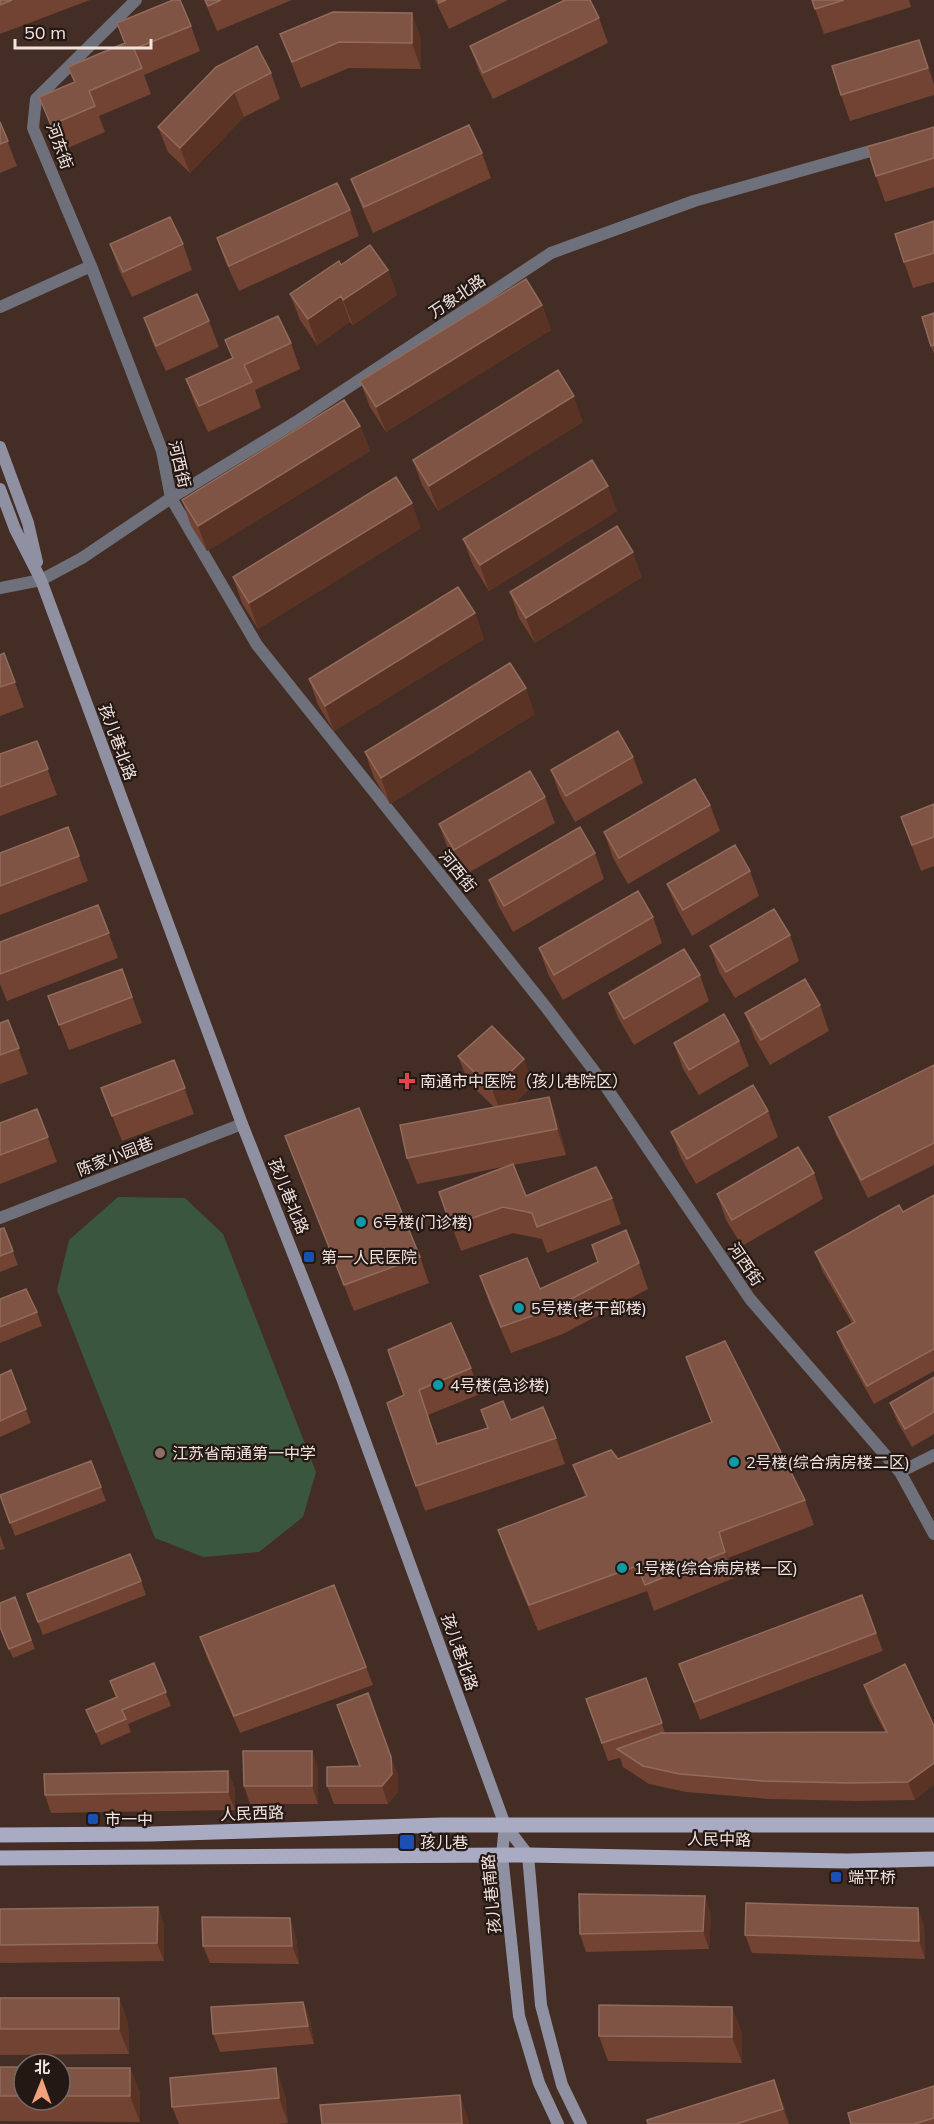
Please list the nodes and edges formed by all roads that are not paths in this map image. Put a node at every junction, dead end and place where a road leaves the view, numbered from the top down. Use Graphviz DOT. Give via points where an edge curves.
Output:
graph roads {
  1 [pos="136,0"];
  2 [pos="890,145"];
  3 [pos="91,266"];
  4 [pos="0,306"];
  5 [pos="0,447"];
  6 [pos="0,489"];
  7 [pos="171,498"];
  8 [pos="41,580"];
  9 [pos="0,588"];
  10 [pos="242,1124"];
  11 [pos="0,1218"];
  12 [pos="934,1455"];
  13 [pos="900,1472"];
  14 [pos="934,1534"];
  15 [pos="505,1825"];
  16 [pos="934,1825"];
  17 [pos="0,1835"];
  18 [pos="502,1855"];
  19 [pos="528,1855"];
  20 [pos="0,1858"];
  21 [pos="934,1859"];
  22 [pos="558,2124"];
  23 [pos="581,2124"];
  1 -- 3 [label="street, 河东街" via="36,99 33,128"];
  2 -- 7 [label="street, 万象北路" via="694,201 550,254 299,420"];
  3 -- 4 [label="street"];
  3 -- 7 [label="street, 河西街" via="162,451"];
  5 -- 8 [label="main road, 孩儿巷北路" via="28,523"];
  6 -- 8 [label="main road, 孩儿巷北路"];
  7 -- 8 [label="street, 万象北路" via="82,558"];
  7 -- 13 [label="street, 河西街" via="257,645 604,1084 750,1299"];
  8 -- 9 [label="street, 万象北路"];
  8 -- 10 [label="main road, 孩儿巷北路"];
  10 -- 11 [label="street, 陈家小园巷"];
  10 -- 15 [label="main road, 孩儿巷北路" via="342,1378"];
  12 -- 13 [label="street"];
  13 -- 14 [label="street, 河西街"];
  15 -- 16 [label="main road, 人民中路"];
  15 -- 17 [label="main road, 人民西路"];
  15 -- 18 [label="main road, 孩儿巷南路"];
  15 -- 19 [label="main road, 孩儿巷南路"];
  18 -- 19 [label="main road, 人民中路"];
  18 -- 20 [label="main road"];
  18 -- 22 [label="main road, 孩儿巷南路" via="519,2016 539,2083"];
  19 -- 21 [label="main road, 人民中路"];
  19 -- 23 [label="main road" via="541,2005 562,2085"];
}
